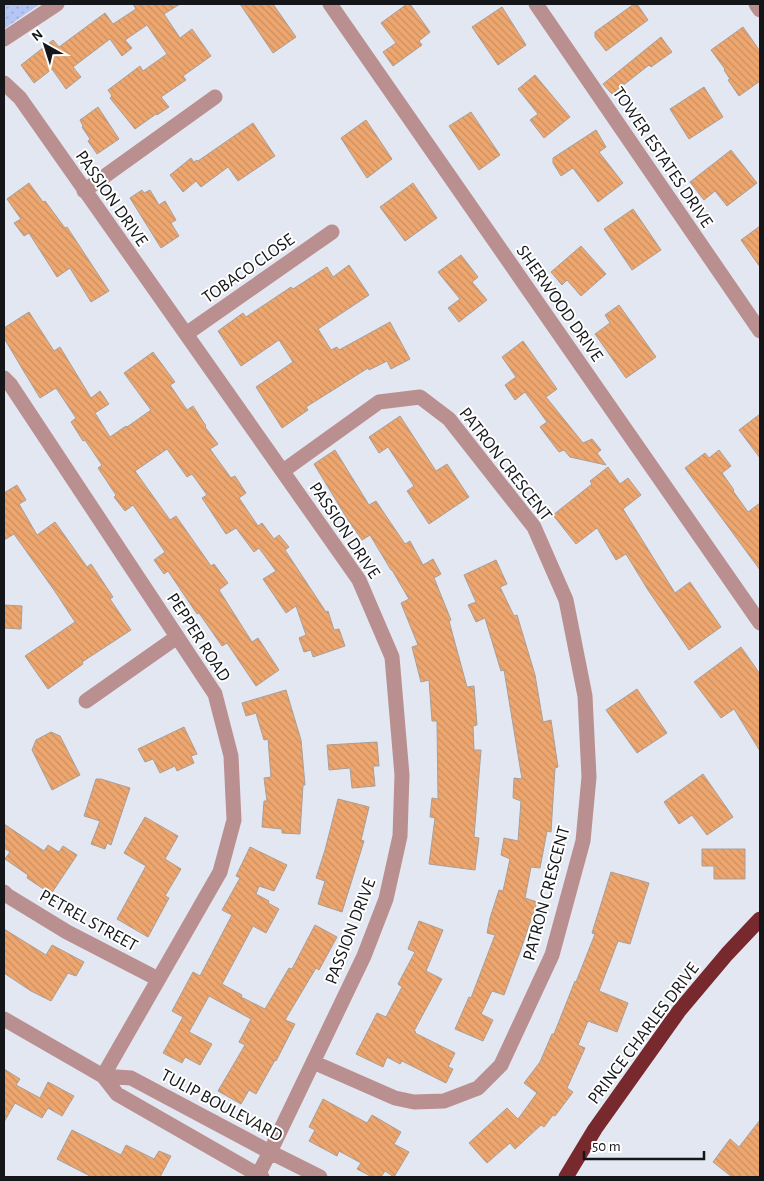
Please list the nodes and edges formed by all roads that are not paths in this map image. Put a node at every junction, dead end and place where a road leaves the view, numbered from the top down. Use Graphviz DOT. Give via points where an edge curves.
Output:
graph roads {
  1 [pos="57,4"];
  2 [pos="330,4"];
  3 [pos="536,4"];
  4 [pos="756,4"];
  5 [pos="760,10"];
  6 [pos="4,39"];
  7 [pos="4,83"];
  8 [pos="215,97"];
  9 [pos="84,191"];
  10 [pos="332,232"];
  11 [pos="760,330"];
  12 [pos="186,334"];
  13 [pos="4,378"];
  14 [pos="282,471"];
  15 [pos="760,623"];
  16 [pos="177,637"];
  17 [pos="86,701"];
  18 [pos="4,892"];
  19 [pos="760,919"];
  20 [pos="158,979"];
  21 [pos="4,1019"];
  22 [pos="313,1062"];
  23 [pos="103,1076"];
  24 [pos="270,1152"];
  25 [pos="260,1176"];
  26 [pos="320,1177"];
  27 [pos="566,1177"];
  1 -- 6 [label="street"];
  2 -- 15 [label="street, SHERWOOD DRIVE"];
  3 -- 11 [label="street, TOWER ESTATES DRIVE"];
  4 -- 5 [label="street"];
  7 -- 9 [label="street, PASSION DRIVE" via="20,98"];
  8 -- 9 [label="street"];
  9 -- 12 [label="street, PASSION DRIVE"];
  10 -- 12 [label="street, TOBACO CLOSE"];
  12 -- 14 [label="street, PASSION DRIVE"];
  13 -- 16 [label="street, PEPPER ROAD"];
  14 -- 22 [label="street, PASSION DRIVE" via="359,580 392,657 402,775 400,836 386,900 364,956"];
  14 -- 22 [label="street, PATRON CRESCENT" via="379,402 420,397 449,419 534,527 566,600 585,696 589,768 583,841 552,955 501,1065 478,1088 444,1101 414,1102 395,1098"];
  16 -- 17 [label="street"];
  16 -- 20 [label="street, PEPPER ROAD" via="215,694 231,756 234,820 220,872"];
  18 -- 20 [label="street, PETREL STREET" via="66,932"];
  19 -- 27 [label="highway, PRINCE CHARLES DRIVE" via="679,1011 595,1128"];
  20 -- 23 [label="street, PEPPER ROAD"];
  21 -- 23 [label="street, TULIP BOULEVARD"];
  22 -- 24 [label="street, PASSION DRIVE"];
  23 -- 24 [label="street, TULIP BOULEVARD" via="131,1078"];
  23 -- 25 [label="street, TULIP BOULEVARD" via="117,1094"];
  24 -- 25 [label="street, PASSION DRIVE"];
  24 -- 26 [label="street, TULIP BOULEVARD"];
}
